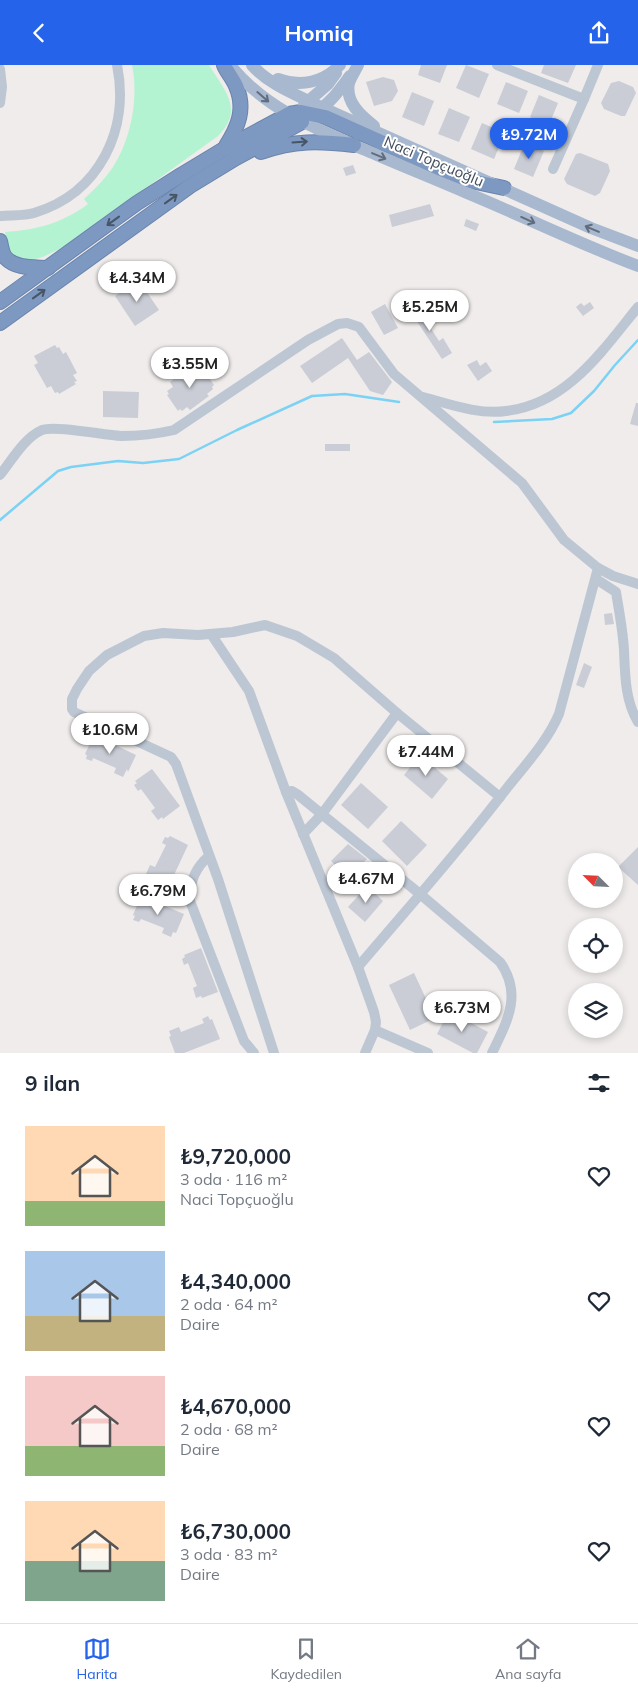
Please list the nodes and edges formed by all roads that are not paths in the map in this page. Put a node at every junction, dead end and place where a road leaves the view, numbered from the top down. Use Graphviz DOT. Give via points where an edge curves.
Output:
graph roads {
  1 [pos="116,65"];
  2 [pos="224,65"];
  3 [pos="230,65"];
  4 [pos="340,65"];
  5 [pos="358,65"];
  6 [pos="497,65"];
  7 [pos="598,65"];
  8 [pos="0,69"];
  9 [pos="255,69"];
  10 [pos="584,99"];
  11 [pos="0,103"];
  12 [pos="312,111"];
  13 [pos="289,114"];
  14 [pos="390,137"];
  15 [pos="354,145"];
  16 [pos="224,149"];
  17 [pos="236,158"];
  18 [pos="553,169"];
  19 [pos="504,188"];
  20 [pos="0,216"];
  21 [pos="0,241"];
  22 [pos="635,244"];
  23 [pos="638,266"];
  24 [pos="48,267"];
  25 [pos="0,302"];
  26 [pos="638,307"];
  27 [pos="0,323"];
  28 [pos="420,397"];
  29 [pos="0,475"];
  30 [pos="598,568"];
  31 [pos="596,579"];
  32 [pos="638,584"];
  33 [pos="211,634"];
  34 [pos="397,713"];
  35 [pos="638,722"];
  36 [pos="286,792"];
  37 [pos="500,797"];
  38 [pos="322,814"];
  39 [pos="303,834"];
  40 [pos="209,856"];
  41 [pos="420,894"];
  42 [pos="358,967"];
  43 [pos="375,1030"];
  44 [pos="254,1053"];
  45 [pos="274,1053"];
  46 [pos="365,1053"];
  47 [pos="428,1053"];
  48 [pos="492,1053"];
  1 -- 20 [label="street" via="121,97 119,117 108,149 95,171 62,201 32,214"];
  2 -- 16 [label="highway" via="236,85 241,102 241,116 235,133"];
  3 -- 13 [label="main road, one-way" via="270,103"];
  4 -- 9 [label="main road" via="317,81 304,83 288,83"];
  4 -- 12 [label="main road"];
  5 -- 12 [label="main road" via="338,92"];
  5 -- 14 [label="main road" via="349,84 355,109"];
  6 -- 10 [label="street"];
  7 -- 10 [label="street"];
  8 -- 11 [label="street"];
  9 -- 12 [label="main road, Naci Topçuoğlu"];
  10 -- 18 [label="street"];
  12 -- 13 [label="highway"];
  12 -- 14 [label="main road, Naci Topçuoğlu"];
  12 -- 15 [label="main road, Naci Topçuoğlu"];
  12 -- 17 [label="highway"];
  12 -- 19 [label="highway" via="463,178"];
  13 -- 16 [label="highway"];
  14 -- 19 [label="main road, Naci Topçuoğlu"];
  17 -- 15 [label="highway, one-way" via="295,142"];
  15 -- 23 [label="main road, Naci Topçuoğlu, one-way"];
  16 -- 24 [label="highway, one-way" via="137,203"];
  27 -- 17 [label="highway, one-way" via="190,186"];
  22 -- 19 [label="main road, Naci Topçuoğlu, one-way" via="591,229"];
  21 -- 24 [label="highway" via="4,256 12,263"];
  24 -- 25 [label="highway"];
  26 -- 28 [label="street" via="573,382 549,398 506,411 470,409"];
  28 -- 29 [label="street" via="394,374 359,327 338,324 308,340 174,430 120,436 43,430 30,438"];
  28 -- 30 [label="street" via="522,483 564,541"];
  30 -- 31 [label="street"];
  30 -- 32 [label="street"];
  31 -- 35 [label="street" via="616,592 624,651 623,668 632,713"];
  31 -- 37 [label="street" via="553,728"];
  33 -- 34 [label="street" via="265,625 297,637 334,658"];
  33 -- 36 [label="street" via="249,691"];
  33 -- 40 [label="street" via="144,636 107,655 88,671 72,699 74,712 171,757"];
  34 -- 37 [label="street"];
  34 -- 38 [label="street"];
  36 -- 38 [label="street" via="295,792"];
  36 -- 39 [label="street"];
  37 -- 41 [label="street"];
  38 -- 39 [label="street"];
  38 -- 41 [label="street"];
  39 -- 42 [label="street"];
  40 -- 44 [label="street" via="194,875 190,901 244,1041"];
  40 -- 45 [label="street"];
  41 -- 42 [label="street"];
  41 -- 48 [label="street" via="500,962 506,971 513,994 512,1006"];
  42 -- 43 [label="street" via="374,1013"];
  43 -- 46 [label="street"];
  43 -- 47 [label="street"];
}
